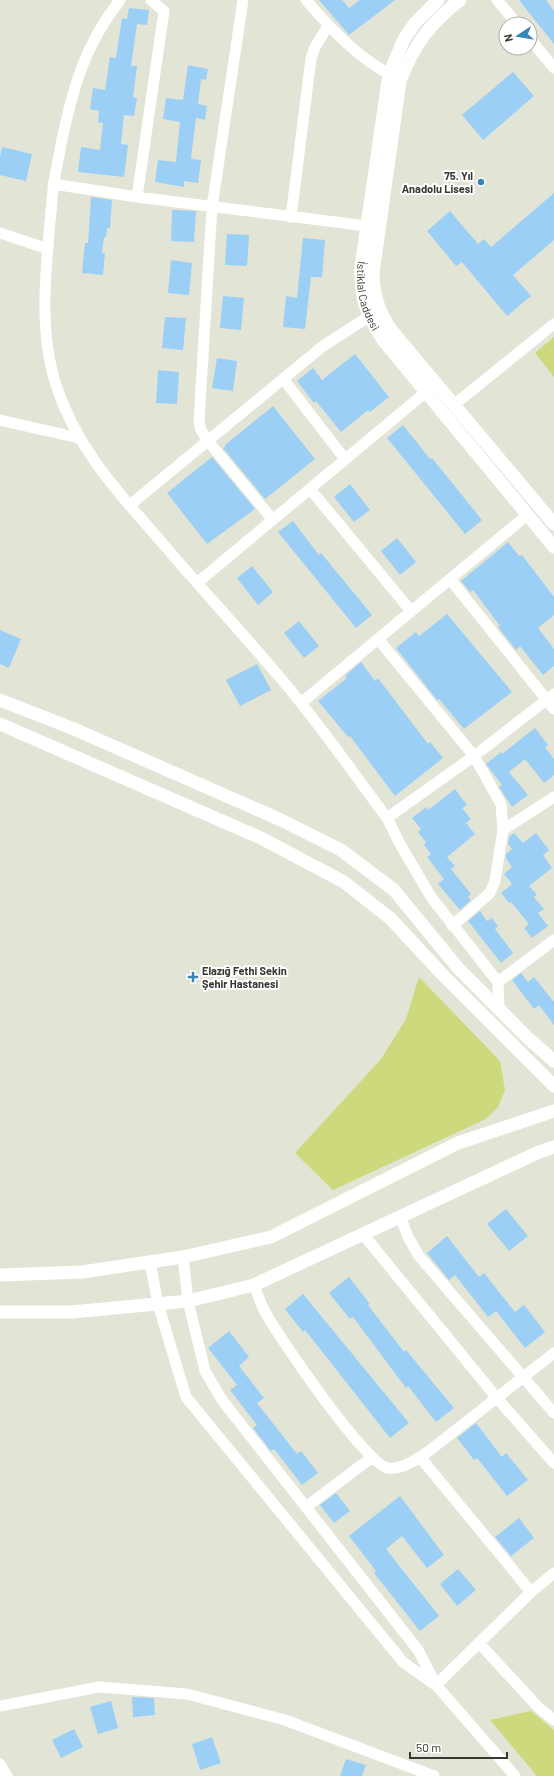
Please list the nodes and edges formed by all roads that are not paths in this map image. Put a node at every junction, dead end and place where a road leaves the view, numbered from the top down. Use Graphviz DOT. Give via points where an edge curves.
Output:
graph roads {
  1 [pos="120,0"];
  2 [pos="151,0"];
  3 [pos="243,0"];
  4 [pos="306,0"];
  5 [pos="438,0"];
  6 [pos="460,0"];
  7 [pos="498,0"];
  8 [pos="511,16"];
  9 [pos="328,26"];
  10 [pos="538,49"];
  11 [pos="554,68"];
  12 [pos="389,74"];
  13 [pos="53,184"];
  14 [pos="137,197"];
  15 [pos="212,207"];
  16 [pos="291,216"];
  17 [pos="367,226"];
  18 [pos="0,233"];
  19 [pos="48,249"];
  20 [pos="374,314"];
  21 [pos="554,324"];
  22 [pos="284,380"];
  23 [pos="426,392"];
  24 [pos="455,404"];
  25 [pos="0,420"];
  26 [pos="79,438"];
  27 [pos="208,441"];
  28 [pos="345,459"];
  29 [pos="310,489"];
  30 [pos="130,505"];
  31 [pos="527,515"];
  32 [pos="273,520"];
  33 [pos="554,524"];
  34 [pos="554,547"];
  35 [pos="450,579"];
  36 [pos="197,583"];
  37 [pos="411,611"];
  38 [pos="378,639"];
  39 [pos="0,700"];
  40 [pos="552,701"];
  41 [pos="301,703"];
  42 [pos="0,724"];
  43 [pos="474,756"];
  44 [pos="554,797"];
  45 [pos="387,818"];
  46 [pos="503,830"];
  47 [pos="452,926"];
  48 [pos="554,940"];
  49 [pos="498,982"];
  50 [pos="500,1009"];
  51 [pos="554,1061"];
  52 [pos="554,1086"];
  53 [pos="554,1111"];
  54 [pos="554,1147"];
  55 [pos="400,1216"];
  56 [pos="362,1233"];
  57 [pos="183,1257"];
  58 [pos="150,1262"];
  59 [pos="0,1275"];
  60 [pos="254,1285"];
  61 [pos="188,1301"];
  62 [pos="158,1304"];
  63 [pos="0,1312"];
  64 [pos="554,1353"];
  65 [pos="523,1378"];
  66 [pos="497,1398"];
  67 [pos="554,1413"];
  68 [pos="420,1457"];
  69 [pos="371,1458"];
  70 [pos="554,1463"];
  71 [pos="306,1507"];
  72 [pos="554,1573"];
  73 [pos="531,1592"];
  74 [pos="479,1643"];
  75 [pos="436,1685"];
  76 [pos="0,1706"];
  77 [pos="554,1720"];
  78 [pos="0,1764"];
  79 [pos="7,1776"];
  80 [pos="434,1776"];
  81 [pos="515,1776"];
  1 -- 13 [label="street" via="94,39 80,69 70,99"];
  2 -- 14 [label="street" via="164,11"];
  3 -- 15 [label="street"];
  4 -- 9 [label="street"];
  5 -- 12 [label="street, İstiklal Caddesi" via="404,38"];
  6 -- 20 [label="street, İstiklal Caddesi" via="429,28 408,60 400,81 373,273"];
  7 -- 8 [label="street"];
  9 -- 12 [label="street" via="364,59"];
  9 -- 16 [label="street" via="311,59"];
  10 -- 11 [label="street"];
  12 -- 17 [label="street, İstiklal Caddesi"];
  13 -- 14 [label="street"];
  13 -- 19 [label="street"];
  14 -- 15 [label="street"];
  15 -- 16 [label="street"];
  15 -- 27 [label="street" via="199,410 202,430"];
  16 -- 17 [label="street"];
  17 -- 20 [label="street, İstiklal Caddesi" via="360,278 361,293"];
  18 -- 19 [label="street"];
  19 -- 26 [label="street" via="48,347 55,382"];
  20 -- 22 [label="street" via="323,346"];
  20 -- 23 [label="street, İstiklal Caddesi" via="383,340"];
  20 -- 24 [label="street, İstiklal Caddesi" via="392,331"];
  21 -- 24 [label="street"];
  22 -- 27 [label="street"];
  22 -- 28 [label="street"];
  23 -- 28 [label="street"];
  23 -- 31 [label="street, İstiklal Caddesi"];
  24 -- 33 [label="street, İstiklal Caddesi"];
  25 -- 26 [label="street"];
  26 -- 30 [label="street" via="98,467"];
  27 -- 30 [label="street"];
  27 -- 32 [label="street"];
  28 -- 29 [label="street"];
  29 -- 32 [label="street"];
  29 -- 37 [label="street"];
  30 -- 36 [label="street"];
  31 -- 34 [label="street, İstiklal Caddesi"];
  31 -- 35 [label="street"];
  32 -- 36 [label="street"];
  35 -- 37 [label="street"];
  35 -- 40 [label="street"];
  36 -- 41 [label="street"];
  37 -- 38 [label="street"];
  38 -- 41 [label="street"];
  38 -- 43 [label="street"];
  39 -- 50 [label="street" via="74,729 281,820 341,850 394,890 458,968"];
  40 -- 43 [label="street"];
  41 -- 45 [label="street"];
  42 -- 52 [label="street" via="261,838 344,882 391,919"];
  43 -- 45 [label="street"];
  43 -- 46 [label="street" via="501,804"];
  44 -- 46 [label="street"];
  45 -- 47 [label="street" via="415,872"];
  46 -- 47 [label="street" via="493,888"];
  47 -- 49 [label="street"];
  48 -- 49 [label="street"];
  49 -- 50 [label="street"];
  50 -- 51 [label="street"];
  53 -- 57 [label="street" via="458,1143 271,1237"];
  54 -- 55 [label="street"];
  55 -- 56 [label="street"];
  55 -- 65 [label="street" via="419,1256"];
  56 -- 60 [label="street"];
  56 -- 66 [label="street"];
  57 -- 58 [label="street"];
  57 -- 61 [label="street"];
  58 -- 59 [label="street" via="82,1272"];
  58 -- 62 [label="street"];
  60 -- 61 [label="street"];
  60 -- 69 [label="street" via="264,1310 310,1382"];
  61 -- 62 [label="street"];
  61 -- 71 [label="street" via="205,1371 222,1400"];
  62 -- 63 [label="street" via="72,1312"];
  62 -- 75 [label="street" via="186,1397 403,1662"];
  64 -- 65 [label="street"];
  65 -- 66 [label="street"];
  65 -- 67 [label="street"];
  66 -- 68 [label="street"];
  66 -- 70 [label="street"];
  68 -- 69 [label="street" via="399,1467 386,1468"];
  68 -- 73 [label="street"];
  69 -- 71 [label="street"];
  71 -- 75 [label="street" via="418,1650"];
  72 -- 73 [label="street"];
  73 -- 74 [label="street"];
  74 -- 75 [label="street"];
  74 -- 77 [label="street"];
  75 -- 81 [label="street"];
  76 -- 80 [label="street" via="99,1687 187,1694 285,1720"];
  78 -- 79 [label="street"];
}
